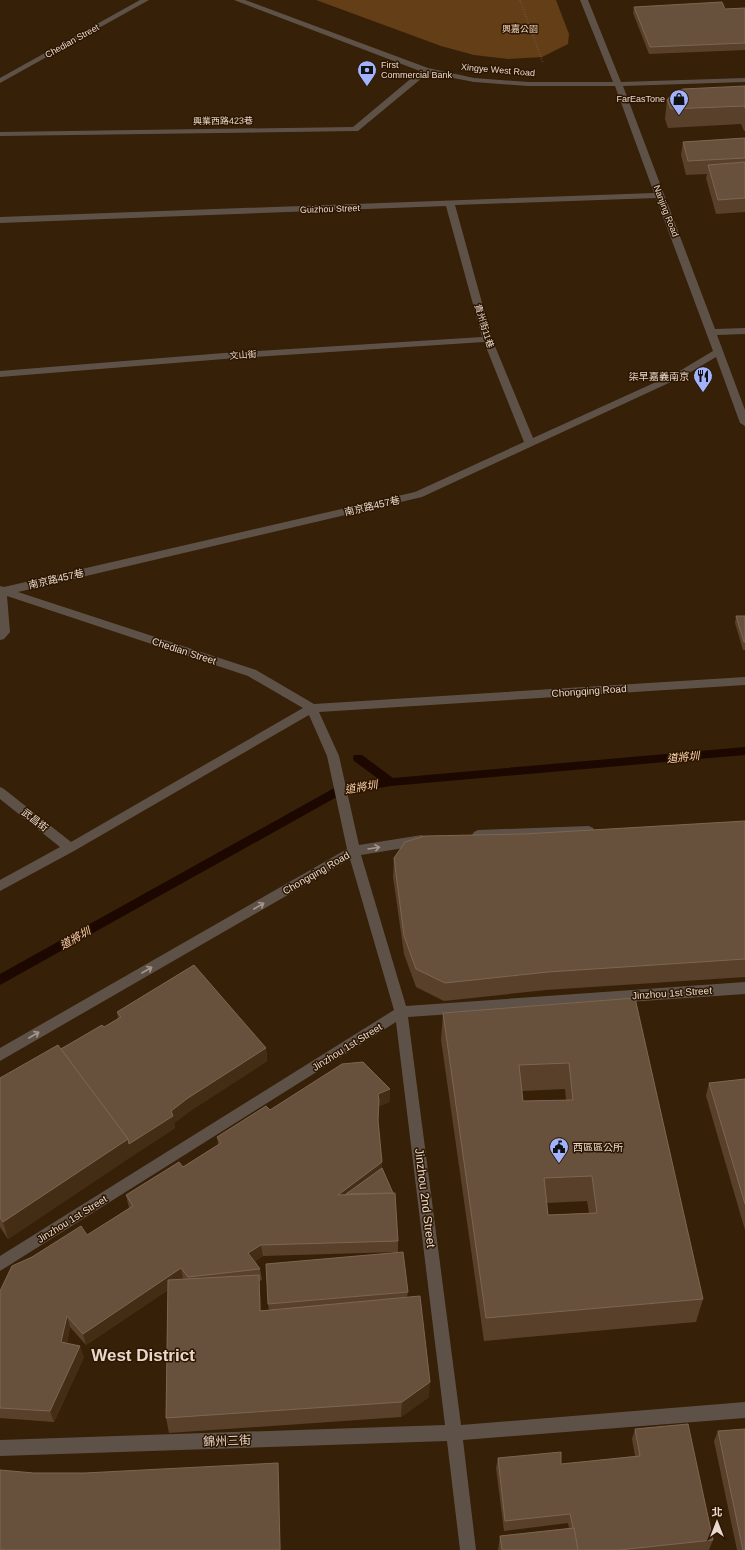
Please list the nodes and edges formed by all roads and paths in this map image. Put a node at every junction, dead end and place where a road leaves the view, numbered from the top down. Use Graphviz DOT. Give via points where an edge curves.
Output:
graph roads {
  1 [pos="145,0"];
  2 [pos="238,0"];
  3 [pos="520,0"];
  4 [pos="584,0"];
  5 [pos="544,65"];
  6 [pos="426,70"];
  7 [pos="745,80"];
  8 [pos="0,81"];
  9 [pos="618,84"];
  10 [pos="0,134"];
  11 [pos="660,196"];
  12 [pos="450,204"];
  13 [pos="0,220"];
  14 [pos="745,331"];
  15 [pos="711,332"];
  16 [pos="487,339"];
  17 [pos="718,352"];
  18 [pos="0,374"];
  19 [pos="745,423"];
  20 [pos="530,444"];
  21 [pos="1,591"];
  22 [pos="0,636"];
  23 [pos="745,681"];
  24 [pos="312,708"];
  25 [pos="0,792"];
  26 [pos="604,830"];
  27 [pos="462,836"];
  28 [pos="431,838"];
  29 [pos="70,848"];
  30 [pos="354,851"];
  31 [pos="0,886"];
  32 [pos="745,988"];
  33 [pos="401,1012"];
  34 [pos="0,1054"];
  35 [pos="0,1264"];
  36 [pos="745,1410"];
  37 [pos="454,1433"];
  38 [pos="0,1448"];
  39 [pos="468,1550"];
  1 -- 8 [label="street, Chedian Street"];
  2 -- 6 [label="street, Xingye West Road"];
  3 -- 5 [label="path"];
  4 -- 9 [label="street, Nanjing Road"];
  6 -- 9 [label="street, Xingye West Road" via="474,80 528,84"];
  6 -- 10 [label="street, 興業西路423巷" via="355,129"];
  7 -- 9 [label="street, Xingye West Road"];
  9 -- 11 [label="street, Nanjing Road"];
  11 -- 12 [label="street, Guizhou Street"];
  11 -- 15 [label="street, Nanjing Road"];
  12 -- 13 [label="street, Guizhou Street"];
  12 -- 16 [label="street, 貴州街11巷"];
  14 -- 15 [label="street"];
  15 -- 17 [label="street, Nanjing Road"];
  16 -- 18 [label="street, 文山街"];
  16 -- 20 [label="street, 貴州街11巷"];
  17 -- 19 [label="street, Nanjing Road"];
  17 -- 20 [label="street, 南京路457巷" via="681,374"];
  20 -- 21 [label="street, 南京路457巷" via="418,495"];
  21 -- 22 [label="street" via="4,632"];
  21 -- 24 [label="street, Chedian Street" via="252,673"];
  23 -- 24 [label="street, Chongqing Road"];
  24 -- 29 [label="street, Chongqing Road"];
  24 -- 30 [label="street, Jinzhou 2nd Street" via="333,756"];
  25 -- 29 [label="street, 武昌街"];
  26 -- 27 [label="street"];
  30 -- 28 [label="street, Chongqing Road, one-way"];
  29 -- 31 [label="street, Chongqing Road"];
  30 -- 33 [label="street, Jinzhou 2nd Street"];
  34 -- 30 [label="street, Chongqing Road, one-way"];
  32 -- 33 [label="street, Jinzhou 1st Street"];
  33 -- 35 [label="street, Jinzhou 1st Street"];
  33 -- 37 [label="street, Jinzhou 2nd Street"];
  36 -- 37 [label="street, 錦州三街"];
  37 -- 38 [label="street, 錦州三街"];
  37 -- 39 [label="street, Jinzhou 2nd Street"];
}
